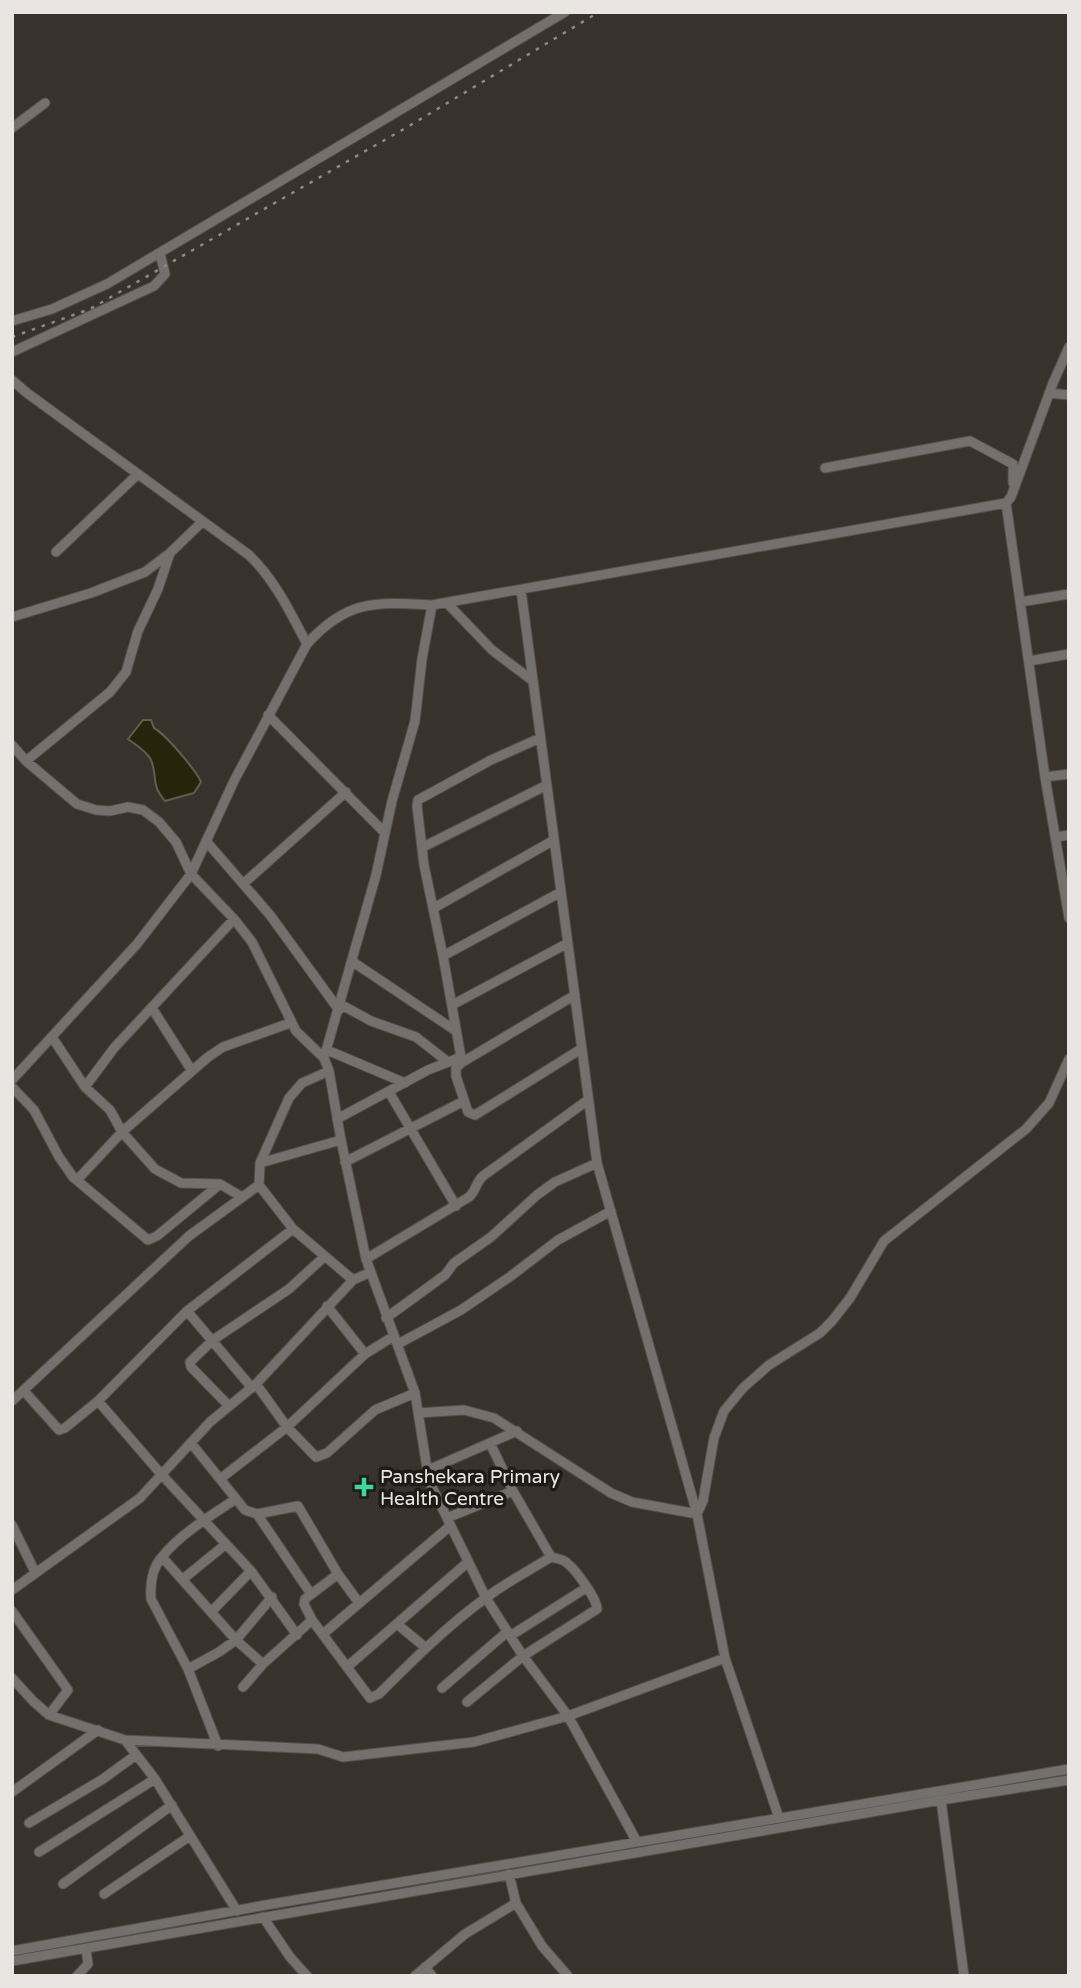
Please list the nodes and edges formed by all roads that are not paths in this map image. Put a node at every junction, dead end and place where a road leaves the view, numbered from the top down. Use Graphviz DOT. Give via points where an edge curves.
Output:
graph roads {
  1 [pos="565,12"];
  2 [pos="45,103"];
  3 [pos="12,128"];
  4 [pos="160,253"];
  5 [pos="12,321"];
  6 [pos="1069,347"];
  7 [pos="12,352"];
  8 [pos="12,380"];
  9 [pos="1049,393"];
  10 [pos="1069,395"];
  11 [pos="825,468"];
  12 [pos="138,474"];
  13 [pos="1013,492"];
  14 [pos="1006,503"];
  15 [pos="202,522"];
  16 [pos="56,552"];
  17 [pos="170,553"];
  18 [pos="521,590"];
  19 [pos="1069,594"];
  20 [pos="1020,602"];
  21 [pos="447,603"];
  22 [pos="432,605"];
  23 [pos="12,617"];
  24 [pos="307,644"];
  25 [pos="1069,654"];
  26 [pos="1030,661"];
  27 [pos="533,681"];
  28 [pos="268,715"];
  29 [pos="540,738"];
  30 [pos="12,745"];
  31 [pos="26,761"];
  32 [pos="1069,774"];
  33 [pos="1045,777"];
  34 [pos="547,785"];
  35 [pos="346,792"];
  36 [pos="385,833"];
  37 [pos="1069,835"];
  38 [pos="1056,837"];
  39 [pos="554,840"];
  40 [pos="206,841"];
  41 [pos="423,847"];
  42 [pos="191,874"];
  43 [pos="243,884"];
  44 [pos="561,892"];
  45 [pos="434,908"];
  46 [pos="1069,918"];
  47 [pos="234,919"];
  48 [pos="568,943"];
  49 [pos="443,956"];
  50 [pos="353,962"];
  51 [pos="575,995"];
  52 [pos="452,1005"];
  53 [pos="340,1007"];
  54 [pos="152,1008"];
  55 [pos="290,1023"];
  56 [pos="456,1031"];
  57 [pos="51,1037"];
  58 [pos="581,1049"];
  59 [pos="326,1054"];
  60 [pos="1069,1059"];
  61 [pos="461,1060"];
  62 [pos="448,1062"];
  63 [pos="330,1071"];
  64 [pos="192,1072"];
  65 [pos="12,1080"];
  66 [pos="405,1083"];
  67 [pos="12,1087"];
  68 [pos="85,1087"];
  69 [pos="390,1092"];
  70 [pos="588,1100"];
  71 [pos="464,1101"];
  72 [pos="337,1119"];
  73 [pos="411,1129"];
  74 [pos="122,1132"];
  75 [pos="341,1140"];
  76 [pos="345,1162"];
  77 [pos="260,1163"];
  78 [pos="597,1163"];
  79 [pos="77,1180"];
  80 [pos="220,1184"];
  81 [pos="259,1185"];
  82 [pos="242,1197"];
  83 [pos="456,1206"];
  84 [pos="611,1212"];
  85 [pos="293,1229"];
  86 [pos="324,1257"];
  87 [pos="366,1259"];
  88 [pos="370,1272"];
  89 [pos="353,1280"];
  90 [pos="327,1306"];
  91 [pos="187,1311"];
  92 [pos="386,1318"];
  93 [pos="214,1340"];
  94 [pos="396,1340"];
  95 [pos="365,1354"];
  96 [pos="254,1386"];
  97 [pos="24,1391"];
  98 [pos="415,1393"];
  99 [pos="12,1401"];
  100 [pos="98,1401"];
  101 [pos="229,1406"];
  102 [pos="418,1413"];
  103 [pos="287,1427"];
  104 [pos="517,1431"];
  105 [pos="191,1443"];
  106 [pos="490,1443"];
  107 [pos="428,1470"];
  108 [pos="161,1474"];
  109 [pos="220,1479"];
  110 [pos="513,1491"];
  111 [pos="236,1499"];
  112 [pos="257,1514"];
  113 [pos="697,1514"];
  114 [pos="205,1519"];
  115 [pos="448,1522"];
  116 [pos="12,1525"];
  117 [pos="226,1544"];
  118 [pos="162,1557"];
  119 [pos="551,1557"];
  120 [pos="468,1562"];
  121 [pos="251,1571"];
  122 [pos="35,1572"];
  123 [pos="338,1574"];
  124 [pos="183,1579"];
  125 [pos="586,1588"];
  126 [pos="12,1590"];
  127 [pos="311,1594"];
  128 [pos="272,1597"];
  129 [pos="486,1598"];
  130 [pos="359,1603"];
  131 [pos="12,1611"];
  132 [pos="211,1612"];
  133 [pos="312,1620"];
  134 [pos="397,1624"];
  135 [pos="323,1634"];
  136 [pos="508,1634"];
  137 [pos="297,1635"];
  138 [pos="236,1640"];
  139 [pos="426,1648"];
  140 [pos="523,1656"];
  141 [pos="725,1658"];
  142 [pos="263,1664"];
  143 [pos="347,1667"];
  144 [pos="188,1669"];
  145 [pos="12,1678"];
  146 [pos="243,1687"];
  147 [pos="442,1688"];
  148 [pos="467,1702"];
  149 [pos="49,1715"];
  150 [pos="568,1716"];
  151 [pos="98,1730"];
  152 [pos="125,1740"];
  153 [pos="218,1746"];
  154 [pos="136,1755"];
  155 [pos="1069,1769"];
  156 [pos="155,1779"];
  157 [pos="1069,1780"];
  158 [pos="12,1793"];
  159 [pos="940,1800"];
  160 [pos="172,1805"];
  161 [pos="834,1813"];
  162 [pos="779,1818"];
  163 [pos="29,1823"];
  164 [pos="190,1836"];
  165 [pos="637,1842"];
  166 [pos="39,1852"];
  167 [pos="509,1874"];
  168 [pos="62,1884"];
  169 [pos="104,1894"];
  170 [pos="516,1903"];
  171 [pos="237,1911"];
  172 [pos="263,1917"];
  173 [pos="86,1948"];
  174 [pos="12,1951"];
  175 [pos="12,1961"];
  176 [pos="425,1967"];
  177 [pos="77,1976"];
  178 [pos="307,1976"];
  179 [pos="415,1976"];
  180 [pos="432,1976"];
  181 [pos="568,1976"];
  182 [pos="964,1976"];
  1 -- 4 [label="street"];
  2 -- 3 [label="street"];
  4 -- 5 [label="street" via="107,285"];
  4 -- 7 [label="street" via="165,274 155,286"];
  6 -- 9 [label="street"];
  8 -- 12 [label="street"];
  9 -- 10 [label="street"];
  9 -- 13 [label="street"];
  11 -- 13 [label="street" via="970,441 1013,464"];
  12 -- 15 [label="street"];
  12 -- 16 [label="street"];
  13 -- 14 [label="street"];
  14 -- 18 [label="street"];
  14 -- 20 [label="street"];
  15 -- 17 [label="street"];
  15 -- 24 [label="street" via="264,570"];
  17 -- 23 [label="street" via="145,572"];
  17 -- 31 [label="street" via="121,680"];
  18 -- 21 [label="street"];
  18 -- 27 [label="street"];
  19 -- 20 [label="street"];
  20 -- 26 [label="street"];
  21 -- 22 [label="street"];
  21 -- 27 [label="street" via="492,650"];
  22 -- 24 [label="street" via="380,602 343,613"];
  22 -- 36 [label="street" via="415,721"];
  24 -- 28 [label="street"];
  25 -- 26 [label="street"];
  26 -- 33 [label="street"];
  27 -- 29 [label="street"];
  28 -- 35 [label="street"];
  28 -- 40 [label="street"];
  29 -- 34 [label="street"];
  29 -- 41 [label="street" via="418,800"];
  30 -- 31 [label="street"];
  31 -- 42 [label="street" via="77,804 96,810 143,810 176,842"];
  32 -- 33 [label="street"];
  33 -- 38 [label="street"];
  34 -- 39 [label="street"];
  34 -- 41 [label="street"];
  35 -- 36 [label="street"];
  35 -- 43 [label="street"];
  36 -- 50 [label="street"];
  37 -- 38 [label="street"];
  38 -- 46 [label="street"];
  39 -- 44 [label="street"];
  39 -- 45 [label="street"];
  40 -- 42 [label="street"];
  40 -- 43 [label="street"];
  41 -- 45 [label="street"];
  42 -- 47 [label="street"];
  42 -- 57 [label="street" via="137,944"];
  43 -- 53 [label="street"];
  44 -- 48 [label="street"];
  44 -- 49 [label="street"];
  45 -- 49 [label="street"];
  47 -- 54 [label="street"];
  47 -- 55 [label="street" via="252,942"];
  48 -- 51 [label="street"];
  48 -- 52 [label="street"];
  49 -- 52 [label="street"];
  50 -- 53 [label="street"];
  50 -- 56 [label="street"];
  51 -- 58 [label="street"];
  51 -- 61 [label="street"];
  52 -- 56 [label="street"];
  53 -- 59 [label="street"];
  53 -- 62 [label="street" via="416,1037"];
  54 -- 64 [label="street"];
  54 -- 68 [label="street"];
  55 -- 59 [label="street"];
  55 -- 64 [label="street" via="223,1047"];
  56 -- 61 [label="street"];
  57 -- 65 [label="street"];
  57 -- 68 [label="street"];
  58 -- 70 [label="street"];
  58 -- 71 [label="street" via="475,1115 468,1112"];
  59 -- 63 [label="street"];
  59 -- 66 [label="street"];
  60 -- 113 [label="street" via="1049,1103 1026,1129 884,1241 832,1321 769,1365 724,1411 713,1438"];
  61 -- 62 [label="street"];
  61 -- 71 [label="street" via="455,1071"];
  62 -- 66 [label="street"];
  63 -- 72 [label="street"];
  63 -- 77 [label="street" via="302,1083 289,1098"];
  64 -- 74 [label="street"];
  66 -- 69 [label="street"];
  67 -- 79 [label="street" via="34,1110"];
  68 -- 74 [label="street" via="110,1110"];
  69 -- 72 [label="street"];
  69 -- 73 [label="street"];
  70 -- 78 [label="street"];
  70 -- 83 [label="street" via="483,1176 474,1192"];
  71 -- 73 [label="street"];
  72 -- 75 [label="street"];
  73 -- 76 [label="street"];
  73 -- 83 [label="street"];
  74 -- 79 [label="street"];
  74 -- 80 [label="street" via="166,1177 181,1183"];
  75 -- 76 [label="street"];
  75 -- 77 [label="street"];
  76 -- 87 [label="street"];
  77 -- 81 [label="street"];
  78 -- 84 [label="street"];
  78 -- 92 [label="street" via="537,1195 445,1275"];
  79 -- 80 [label="street" via="148,1240"];
  80 -- 82 [label="street"];
  81 -- 82 [label="street"];
  81 -- 85 [label="street"];
  82 -- 97 [label="street" via="189,1236"];
  83 -- 87 [label="street"];
  84 -- 94 [label="street" via="558,1240 461,1310"];
  84 -- 113 [label="street"];
  85 -- 86 [label="street"];
  85 -- 91 [label="street"];
  86 -- 89 [label="street"];
  86 -- 93 [label="street" via="289,1289"];
  87 -- 88 [label="street"];
  88 -- 89 [label="street"];
  88 -- 92 [label="street"];
  89 -- 90 [label="street"];
  90 -- 95 [label="street"];
  90 -- 96 [label="street"];
  91 -- 93 [label="street"];
  91 -- 100 [label="street"];
  92 -- 94 [label="street"];
  93 -- 96 [label="street"];
  93 -- 101 [label="street" via="190,1364"];
  94 -- 95 [label="street"];
  94 -- 98 [label="street"];
  95 -- 103 [label="street"];
  96 -- 101 [label="street"];
  96 -- 103 [label="street"];
  97 -- 99 [label="street"];
  97 -- 100 [label="street" via="62,1430"];
  98 -- 102 [label="street"];
  98 -- 103 [label="street" via="375,1410 321,1456 313,1454"];
  100 -- 108 [label="street"];
  101 -- 105 [label="street"];
  102 -- 104 [label="street" via="479,1412"];
  102 -- 107 [label="street"];
  103 -- 109 [label="street"];
  104 -- 106 [label="street"];
  104 -- 113 [label="street" via="611,1493 632,1502"];
  105 -- 108 [label="street"];
  105 -- 109 [label="street"];
  106 -- 107 [label="street"];
  106 -- 110 [label="street"];
  107 -- 115 [label="street"];
  108 -- 114 [label="street"];
  108 -- 122 [label="street" via="127,1508"];
  109 -- 111 [label="street"];
  110 -- 115 [label="street"];
  110 -- 119 [label="street"];
  111 -- 112 [label="street" via="245,1510"];
  111 -- 114 [label="street"];
  112 -- 123 [label="street" via="298,1506"];
  112 -- 127 [label="street"];
  113 -- 141 [label="street"];
  114 -- 117 [label="street"];
  114 -- 118 [label="street"];
  115 -- 120 [label="street"];
  115 -- 130 [label="street"];
  116 -- 122 [label="street"];
  117 -- 121 [label="street"];
  117 -- 124 [label="street"];
  118 -- 124 [label="street"];
  118 -- 144 [label="street" via="154,1571 151,1599"];
  119 -- 125 [label="street" via="565,1561"];
  119 -- 129 [label="street"];
  120 -- 129 [label="street"];
  120 -- 134 [label="street"];
  121 -- 128 [label="street"];
  121 -- 132 [label="street"];
  122 -- 126 [label="street"];
  123 -- 127 [label="street"];
  123 -- 130 [label="street"];
  124 -- 132 [label="street"];
  125 -- 136 [label="street"];
  125 -- 140 [label="street" via="598,1605 594,1613"];
  127 -- 133 [label="street" via="304,1602"];
  128 -- 137 [label="street"];
  128 -- 138 [label="street"];
  129 -- 136 [label="street"];
  129 -- 139 [label="street"];
  130 -- 135 [label="street"];
  131 -- 149 [label="street" via="68,1690"];
  132 -- 138 [label="street"];
  133 -- 135 [label="street"];
  133 -- 137 [label="street"];
  134 -- 139 [label="street"];
  134 -- 143 [label="street"];
  135 -- 143 [label="street"];
  136 -- 140 [label="street"];
  136 -- 147 [label="street"];
  137 -- 142 [label="street"];
  138 -- 142 [label="street"];
  138 -- 144 [label="street"];
  139 -- 143 [label="street" via="373,1697 368,1697"];
  140 -- 148 [label="street"];
  140 -- 150 [label="street"];
  141 -- 150 [label="street"];
  141 -- 162 [label="street"];
  142 -- 146 [label="street"];
  144 -- 153 [label="street"];
  145 -- 149 [label="street"];
  149 -- 151 [label="street"];
  150 -- 153 [label="street" via="474,1742 343,1757 318,1749"];
  150 -- 165 [label="street"];
  151 -- 152 [label="street"];
  151 -- 158 [label="street"];
  152 -- 153 [label="street"];
  152 -- 154 [label="street"];
  154 -- 156 [label="street"];
  154 -- 163 [label="street"];
  155 -- 161 [label="street"];
  156 -- 160 [label="street"];
  156 -- 166 [label="street"];
  157 -- 159 [label="street"];
  159 -- 161 [label="street"];
  159 -- 182 [label="street"];
  160 -- 164 [label="street"];
  160 -- 168 [label="street"];
  161 -- 162 [label="street"];
  161 -- 167 [label="street"];
  162 -- 165 [label="street"];
  164 -- 169 [label="street"];
  164 -- 171 [label="street"];
  165 -- 171 [label="street"];
  167 -- 170 [label="street"];
  167 -- 172 [label="street"];
  170 -- 176 [label="street" via="465,1934"];
  170 -- 181 [label="street" via="542,1946"];
  171 -- 174 [label="street"];
  172 -- 173 [label="street"];
  172 -- 178 [label="street"];
  173 -- 175 [label="street"];
  173 -- 177 [label="street" via="88,1964"];
  176 -- 179 [label="street"];
  176 -- 180 [label="street"];
}
